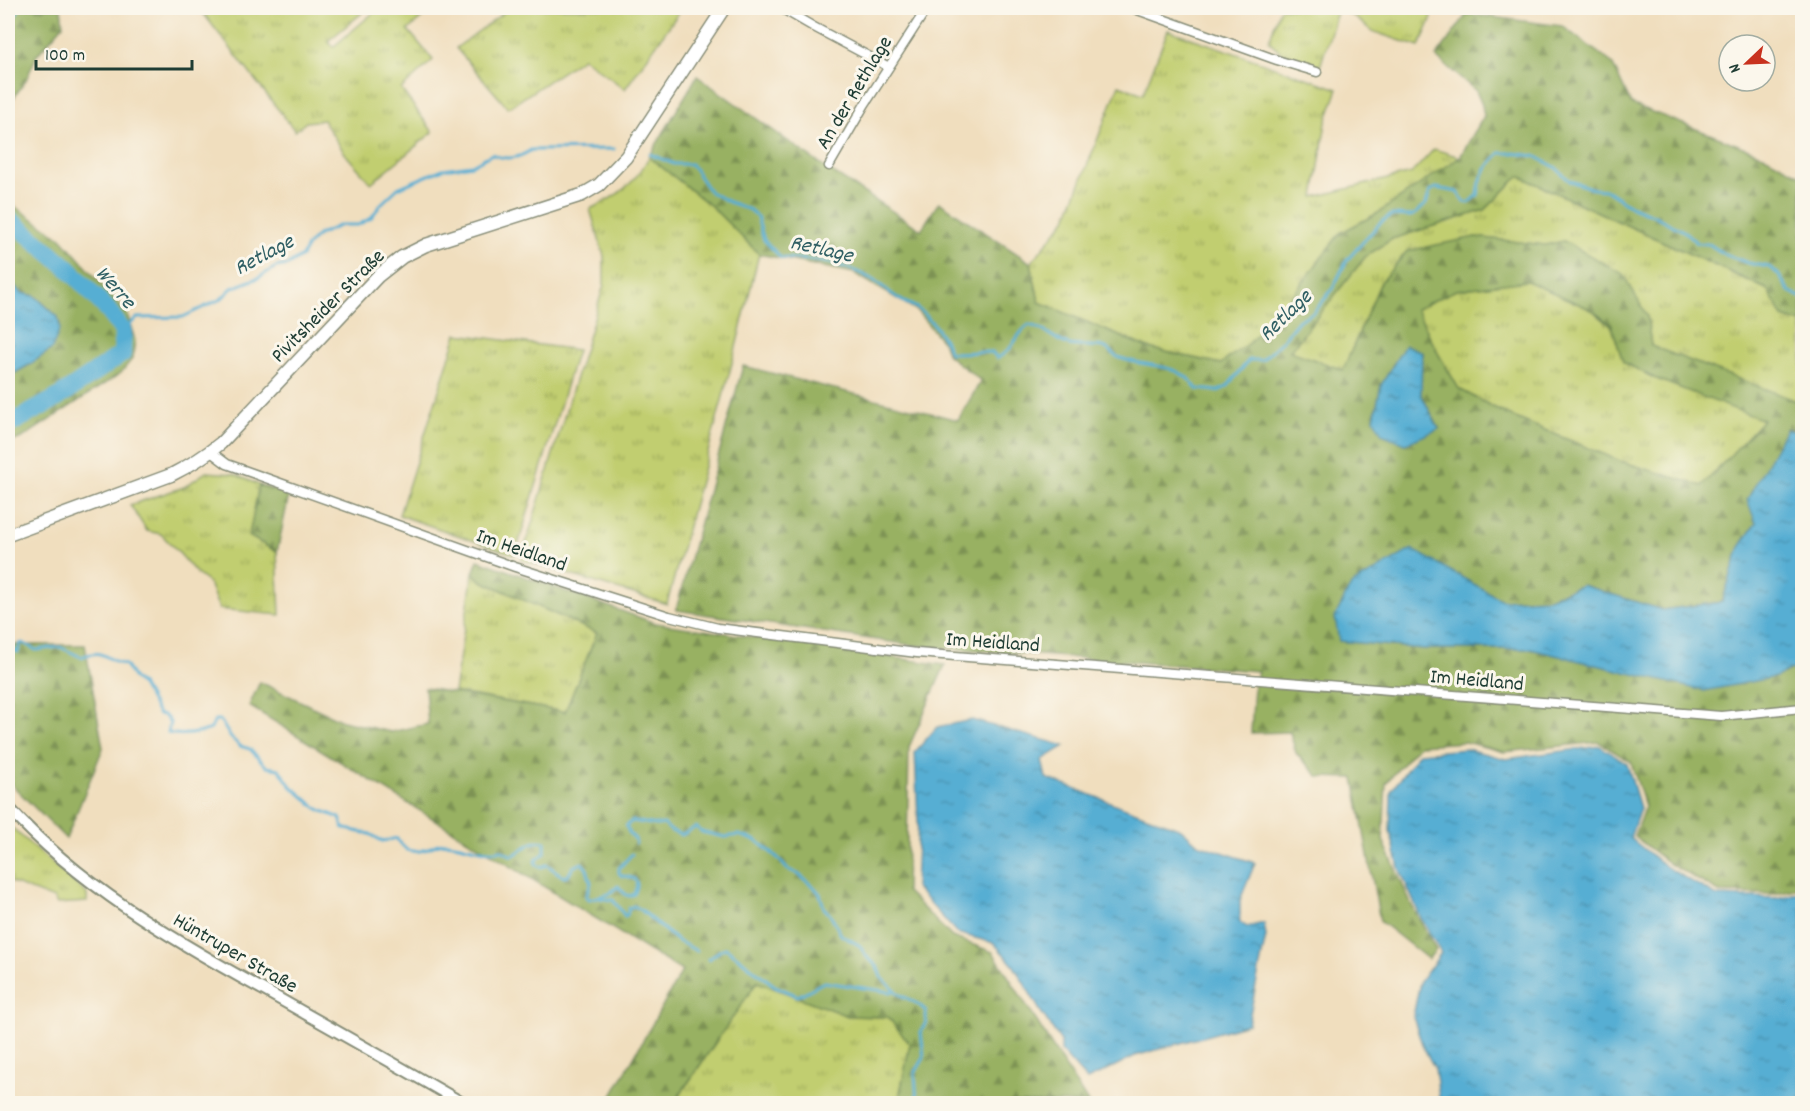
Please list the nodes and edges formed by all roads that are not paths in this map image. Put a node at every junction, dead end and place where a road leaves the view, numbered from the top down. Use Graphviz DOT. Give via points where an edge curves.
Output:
graph roads {
  1 [pos="724,8"];
  2 [pos="781,8"];
  3 [pos="927,8"];
  4 [pos="1132,8"];
  5 [pos="889,66"];
  6 [pos="1317,72"];
  7 [pos="829,166"];
  8 [pos="211,452"];
  9 [pos="8,535"];
  10 [pos="1803,708"];
  11 [pos="8,807"];
  12 [pos="464,1104"];
  1 -- 8 [label="main road, Pivitsheider Straße" via="626,158 599,185 582,195 426,245 402,257 378,276"];
  2 -- 5 [label="street"];
  3 -- 5 [label="street, An der Rethlage"];
  4 -- 6 [label="street"];
  5 -- 7 [label="street, An der Rethlage"];
  8 -- 9 [label="main road, Pivitsheider Straße" via="171,475"];
  8 -- 10 [label="street, Im Heidland" via="227,464 515,567 718,628 917,653 1721,716"];
  11 -- 12 [label="street, Hüntruper Straße" via="64,861 141,919"];
}
